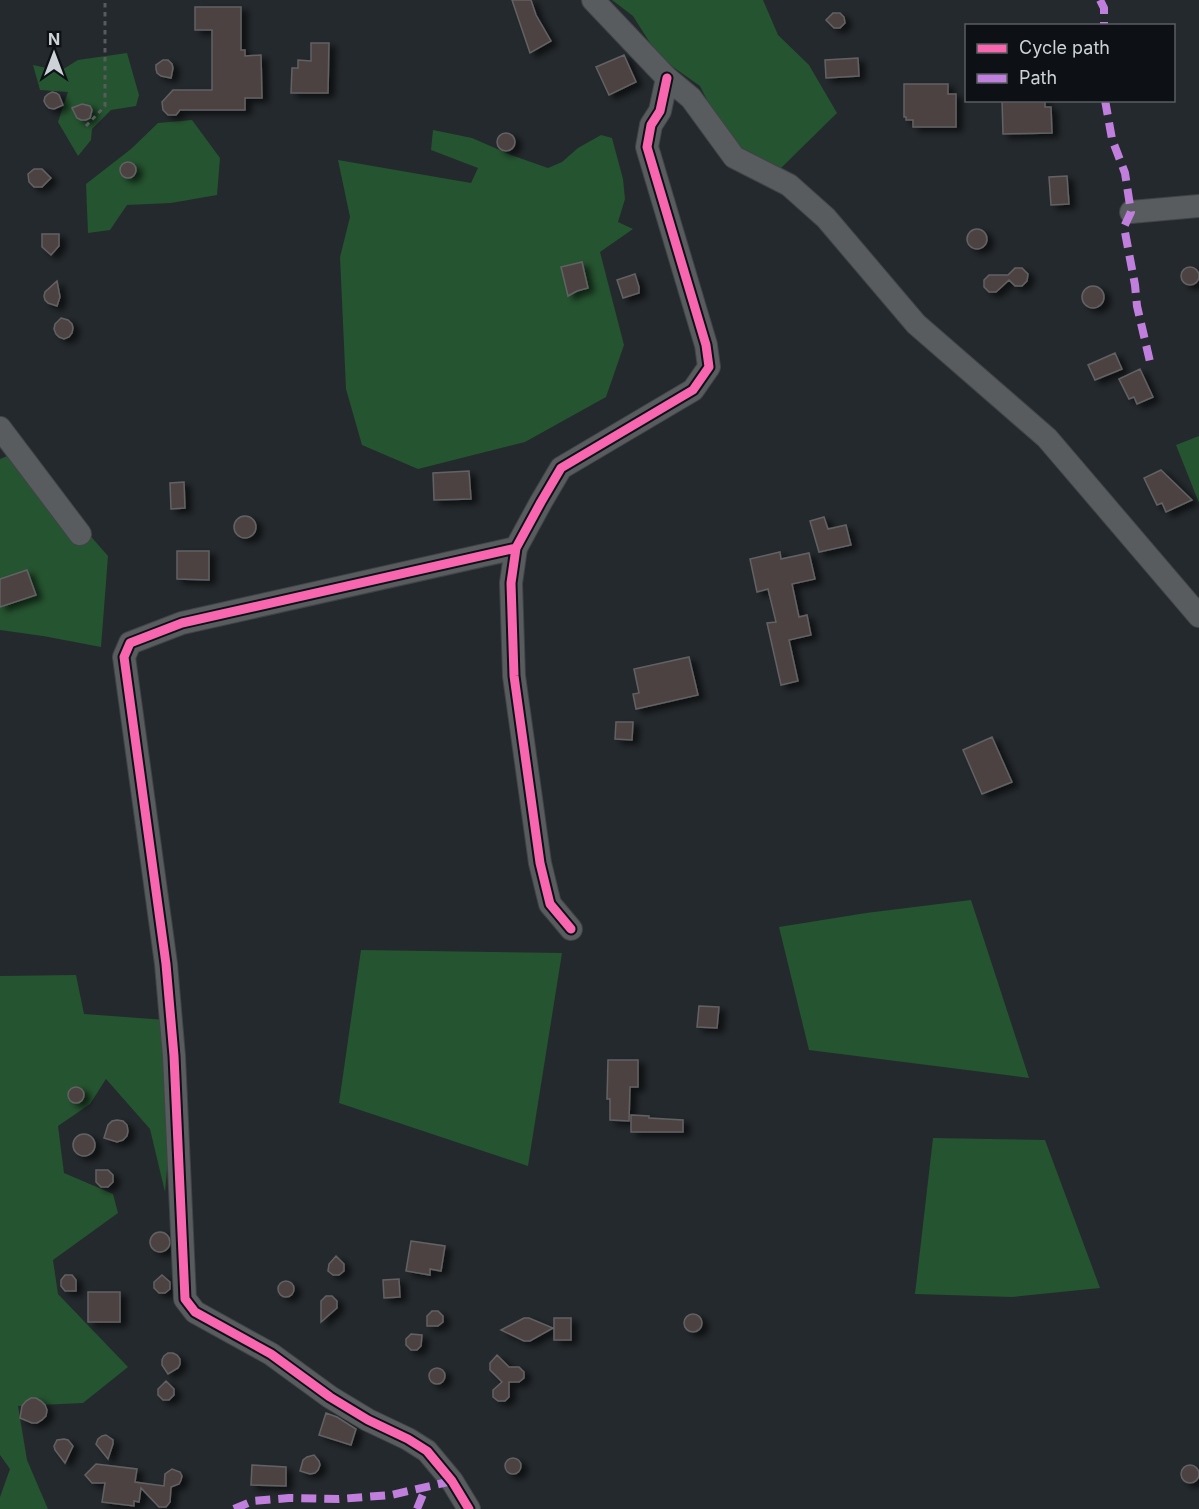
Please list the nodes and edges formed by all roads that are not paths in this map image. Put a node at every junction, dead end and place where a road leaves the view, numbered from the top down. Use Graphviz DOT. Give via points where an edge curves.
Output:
graph roads {
  1 [pos="592,0"];
  2 [pos="667,78"];
  3 [pos="1199,206"];
  4 [pos="1131,212"];
  5 [pos="0,428"];
  6 [pos="80,534"];
  7 [pos="516,548"];
  8 [pos="1199,616"];
  9 [pos="571,929"];
  10 [pos="469,1509"];
  1 -- 2 [label="street"];
  2 -- 7 [label="street" via="647,147 706,345 709,367 693,390 561,468"];
  2 -- 8 [label="street" via="691,98 734,157 789,185 826,218 916,324 1047,438"];
  3 -- 4 [label="street"];
  5 -- 6 [label="street"];
  7 -- 9 [label="street" via="511,583 514,676 540,863 550,904"];
  7 -- 10 [label="street" via="182,623 130,644 124,657 166,964 186,1299 195,1312 271,1354 368,1420 427,1452 453,1481"];
}
